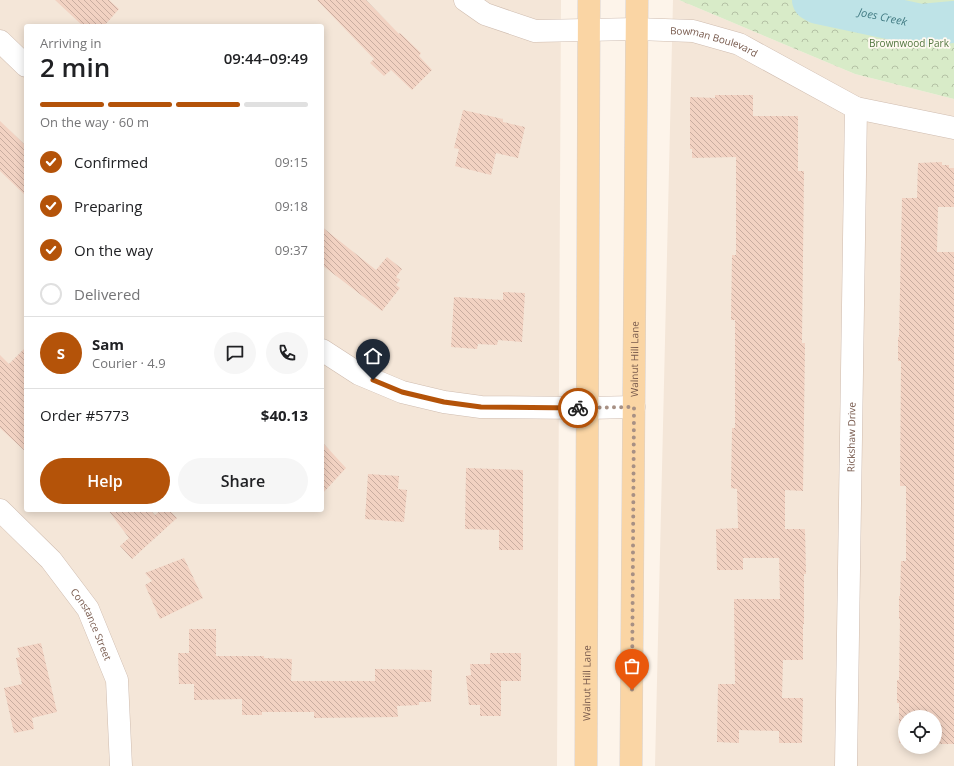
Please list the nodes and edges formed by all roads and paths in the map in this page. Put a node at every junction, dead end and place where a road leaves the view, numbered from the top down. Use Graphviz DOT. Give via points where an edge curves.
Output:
graph roads {
  1 [pos="465,0"];
  2 [pos="589,0"];
  3 [pos="636,0"];
  4 [pos="636,29"];
  5 [pos="589,31"];
  6 [pos="0,41"];
  7 [pos="24,64"];
  8 [pos="856,108"];
  9 [pos="954,128"];
  10 [pos="324,351"];
  11 [pos="634,407"];
  12 [pos="587,408"];
  13 [pos="0,510"];
  14 [pos="121,766"];
  15 [pos="586,766"];
  16 [pos="631,766"];
  17 [pos="846,766"];
  1 -- 5 [label="street, Bowman Boulevard" via="485,14 535,31"];
  2 -- 5 [label="main road, Walnut Hill Lane"];
  3 -- 4 [label="main road, Walnut Hill Lane"];
  4 -- 5 [label="street, Bowman Boulevard"];
  4 -- 8 [label="street, Bowman Boulevard" via="693,31 739,44"];
  4 -- 11 [label="main road, Walnut Hill Lane"];
  5 -- 12 [label="main road, Walnut Hill Lane"];
  6 -- 7 [label="street"];
  8 -- 9 [label="street, Bowman Boulevard"];
  8 -- 17 [label="street, Rickshaw Drive"];
  10 -- 12 [label="street" via="359,374 402,392 437,400 481,407"];
  11 -- 12 [label="street"];
  11 -- 16 [label="main road, Walnut Hill Lane"];
  12 -- 15 [label="main road, Walnut Hill Lane"];
  13 -- 14 [label="street, Constance Street" via="51,560 88,609 117,680"];
}
